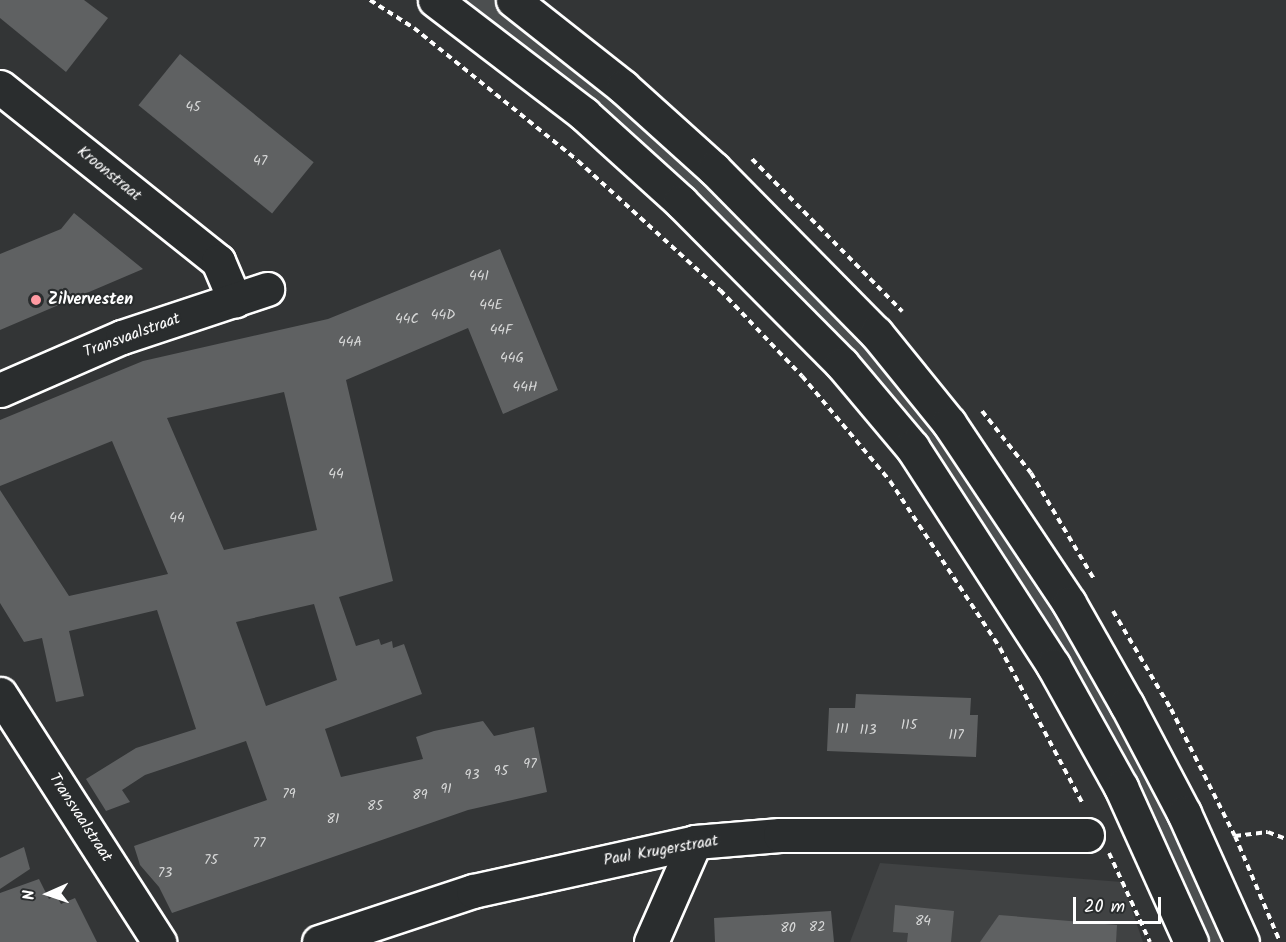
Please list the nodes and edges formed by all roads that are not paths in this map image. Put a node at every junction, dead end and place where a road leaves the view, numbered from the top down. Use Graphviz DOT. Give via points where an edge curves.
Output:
graph roads {
  1 [pos="435,0"];
  2 [pos="513,0"];
  3 [pos="0,87"];
  4 [pos="267,289"];
  5 [pos="235,301"];
  6 [pos="0,390"];
  7 [pos="0,694"];
  8 [pos="1094,832"];
  9 [pos="695,842"];
  10 [pos="159,942"];
  11 [pos="319,942"];
  12 [pos="651,942"];
  13 [pos="1191,942"];
  14 [pos="1242,942"];
  1 -- 13 [label="main road" via="584,114 681,202 801,320 912,447 1053,665 1121,787"];
  2 -- 14 [label="main road" via="623,87 722,177 876,333 949,423 1069,603 1116,685 1184,813"];
  3 -- 5 [label="main road, Kroonstraat" via="218,261"];
  4 -- 5 [label="main road, Transvaalstraat"];
  5 -- 6 [label="main road, Transvaalstraat" via="122,337"];
  7 -- 10 [label="main road, Transvaalstraat"];
  8 -- 9 [label="main road, Paul Krugerstraat" via="780,835"];
  9 -- 11 [label="main road, Paul Krugerstraat" via="473,891"];
  9 -- 12 [label="main road"];
}
